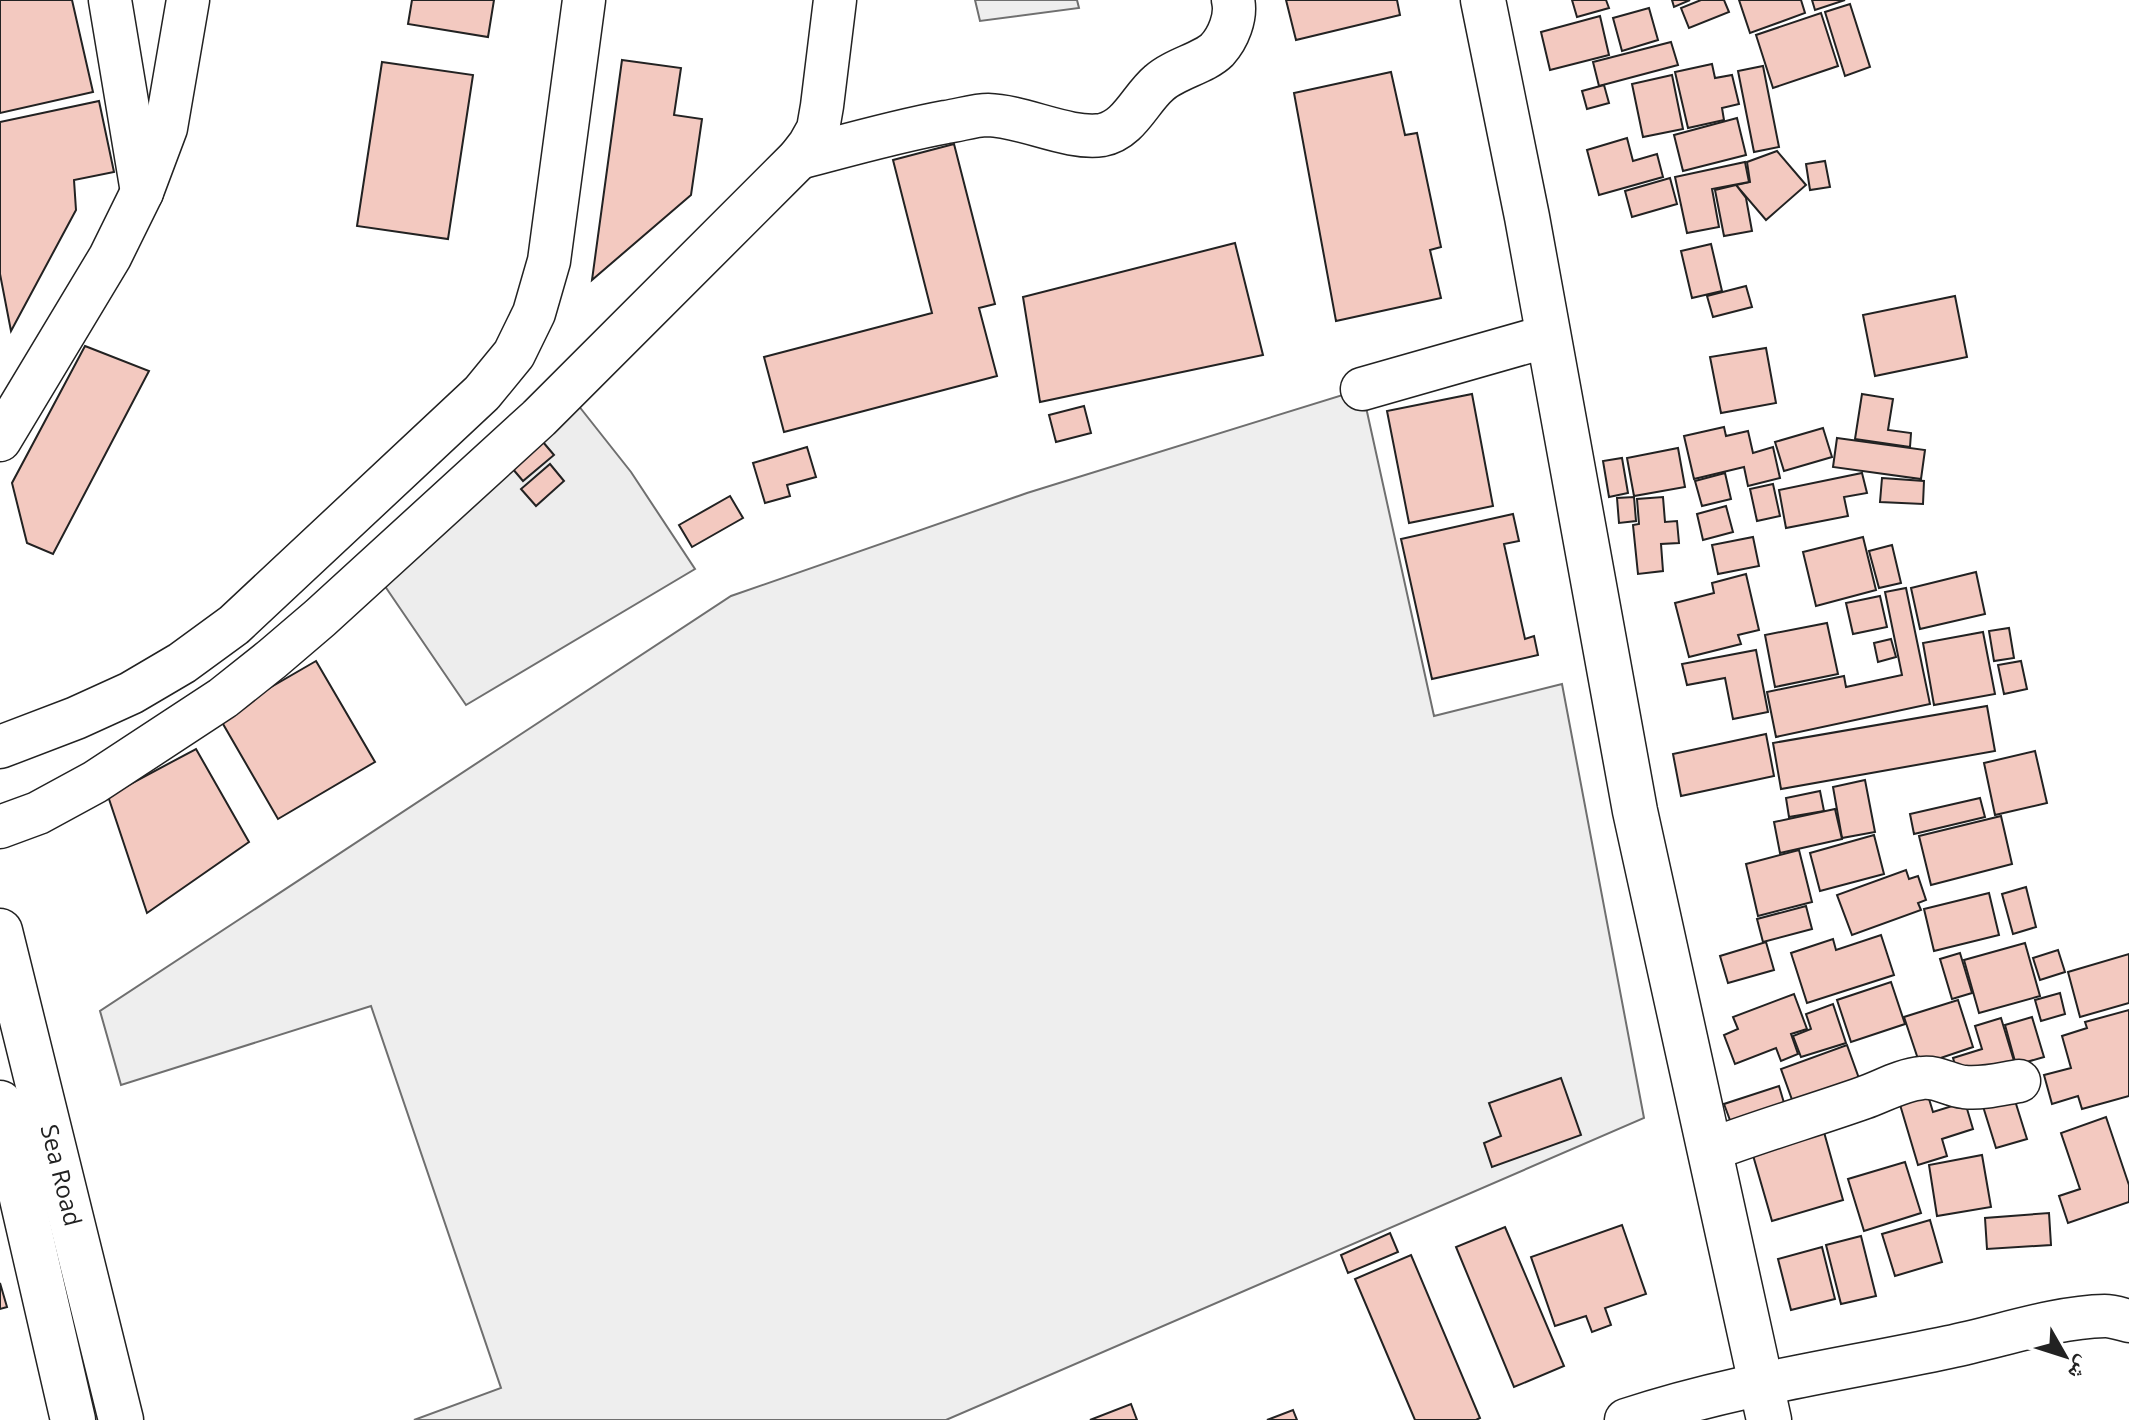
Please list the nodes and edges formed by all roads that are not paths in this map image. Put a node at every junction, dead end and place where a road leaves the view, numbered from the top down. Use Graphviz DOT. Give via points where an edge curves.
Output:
graph roads {
  1 [pos="110,0"];
  2 [pos="188,0"];
  3 [pos="584,0"];
  4 [pos="835,0"];
  5 [pos="1233,0"];
  6 [pos="1483,0"];
  7 [pos="799,158"];
  8 [pos="142,192"];
  9 [pos="1548,336"];
  10 [pos="1362,389"];
  11 [pos="0,440"];
  12 [pos="0,747"];
  13 [pos="0,827"];
  14 [pos="0,931"];
  15 [pos="2019,1081"];
  16 [pos="0,1103"];
  17 [pos="1710,1150"];
  18 [pos="2129,1321"];
  19 [pos="1764,1402"];
  20 [pos="73,1420"];
  21 [pos="121,1420"];
  22 [pos="1626,1420"];
  1 -- 8 [label="street"];
  2 -- 8 [label="street" via="166,128"];
  3 -- 12 [label="street" via="549,261 534,313 514,354 482,393 234,625 131,693"];
  4 -- 7 [label="street" via="818,129"];
  5 -- 7 [label="street" via="1228,36 1214,53 1161,80 1137,111 1105,135 987,115"];
  6 -- 9 [label="main road"];
  7 -- 13 [label="street" via="539,418 284,649 223,698 95,782"];
  8 -- 11 [label="street" via="110,257"];
  9 -- 10 [label="street"];
  9 -- 17 [label="main road" via="1635,811"];
  14 -- 21 [label="main road, Sea Road"];
  15 -- 17 [label="street" via="1967,1088 1919,1078"];
  16 -- 20 [label="main road, Sea Road"];
  17 -- 19 [label="main road"];
  18 -- 19 [label="street" via="2108,1316 2077,1319 1949,1347"];
  19 -- 22 [label="street" via="1665,1407"];
}
